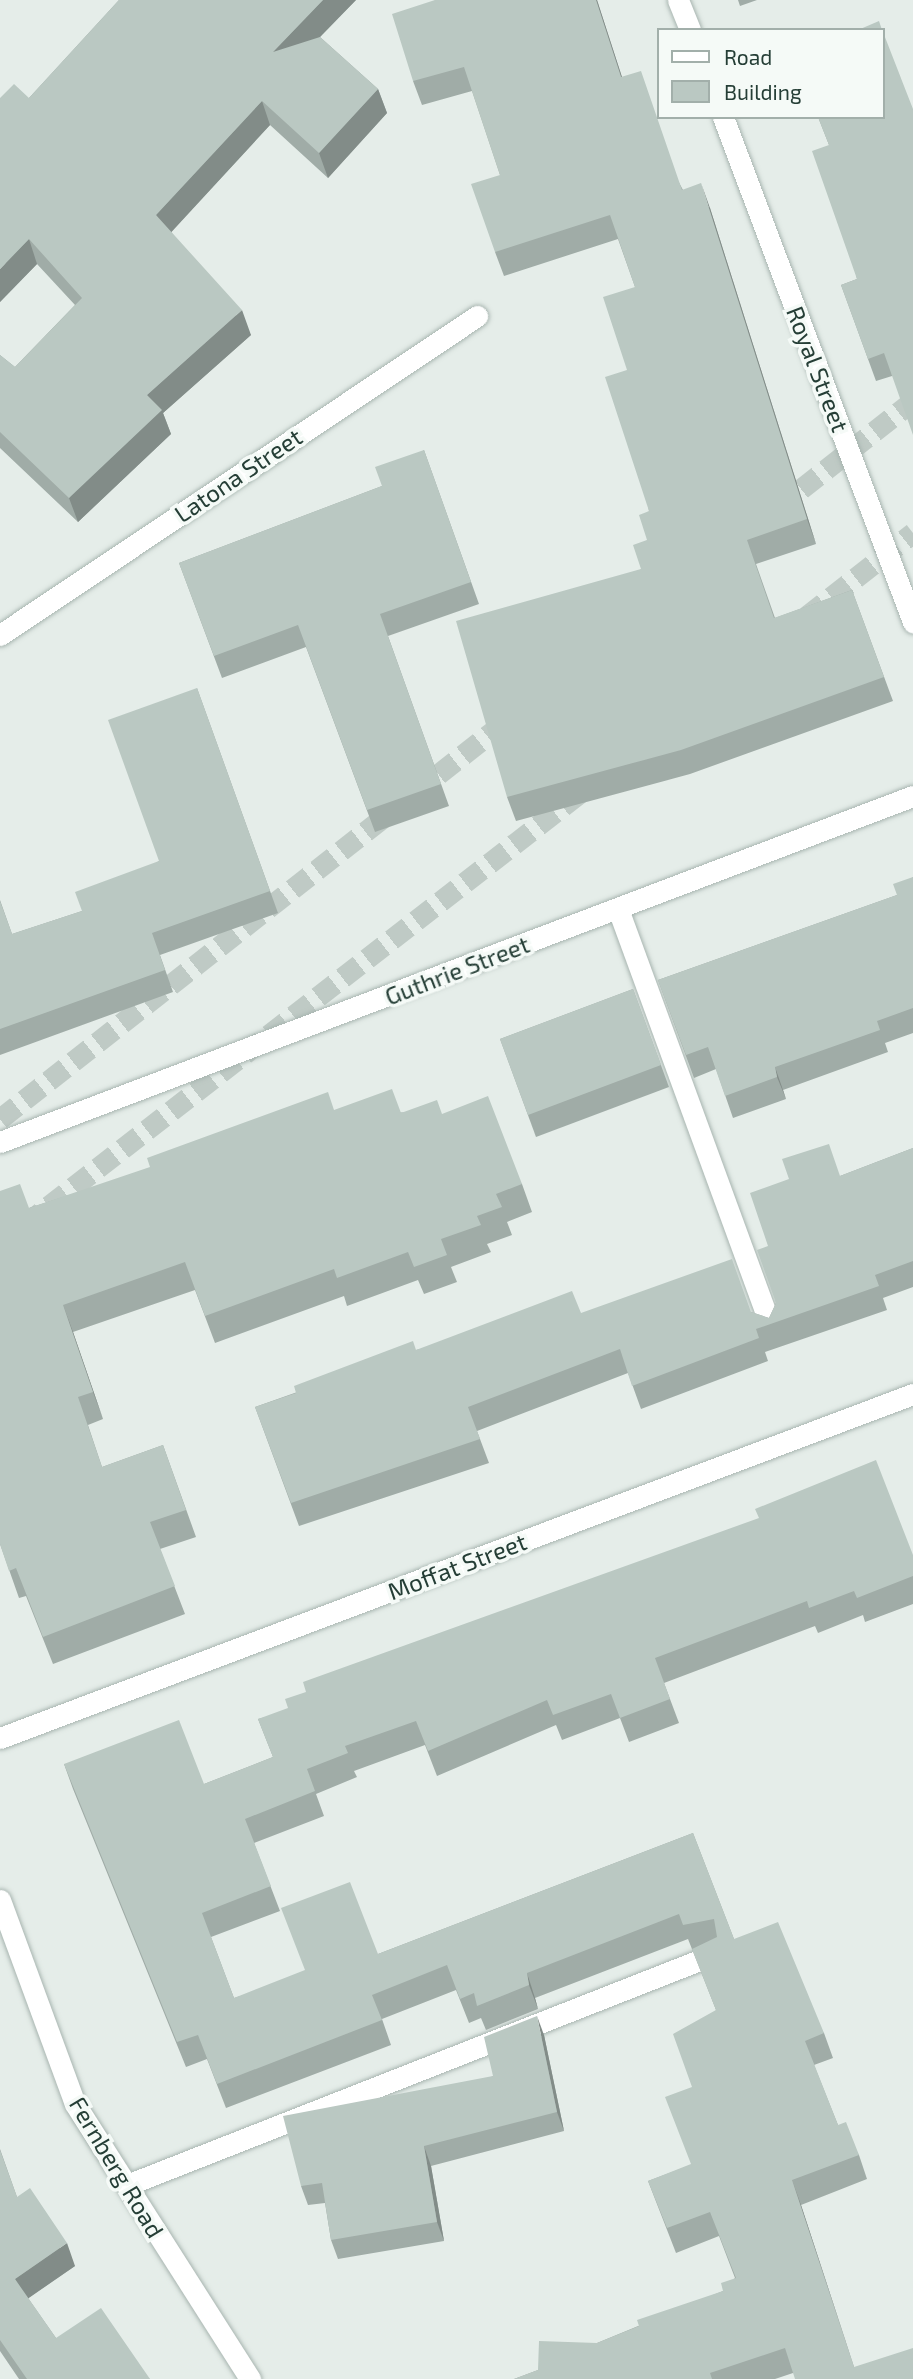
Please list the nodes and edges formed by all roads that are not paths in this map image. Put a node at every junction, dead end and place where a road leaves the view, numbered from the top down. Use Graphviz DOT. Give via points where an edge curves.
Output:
graph roads {
  1 [pos="678,0"];
  2 [pos="689,28"];
  3 [pos="724,119"];
  4 [pos="477,316"];
  5 [pos="913,621"];
  6 [pos="0,635"];
  7 [pos="913,796"];
  8 [pos="618,909"];
  9 [pos="0,1142"];
  10 [pos="772,1330"];
  11 [pos="913,1394"];
  12 [pos="0,1738"];
  13 [pos="0,1900"];
  14 [pos="715,1954"];
  15 [pos="127,2185"];
  16 [pos="250,2379"];
  1 -- 2 [label="street"];
  3 -- 5 [label="street, Royal Street"];
  4 -- 6 [label="street, Latona Street"];
  7 -- 8 [label="street, Guthrie Street"];
  8 -- 9 [label="street, Guthrie Street"];
  8 -- 10 [label="street"];
  11 -- 12 [label="street, Moffat Street"];
  13 -- 15 [label="street, Fernberg Road" via="75,2104"];
  14 -- 15 [label="street"];
  15 -- 16 [label="street, Fernberg Road"];
}
